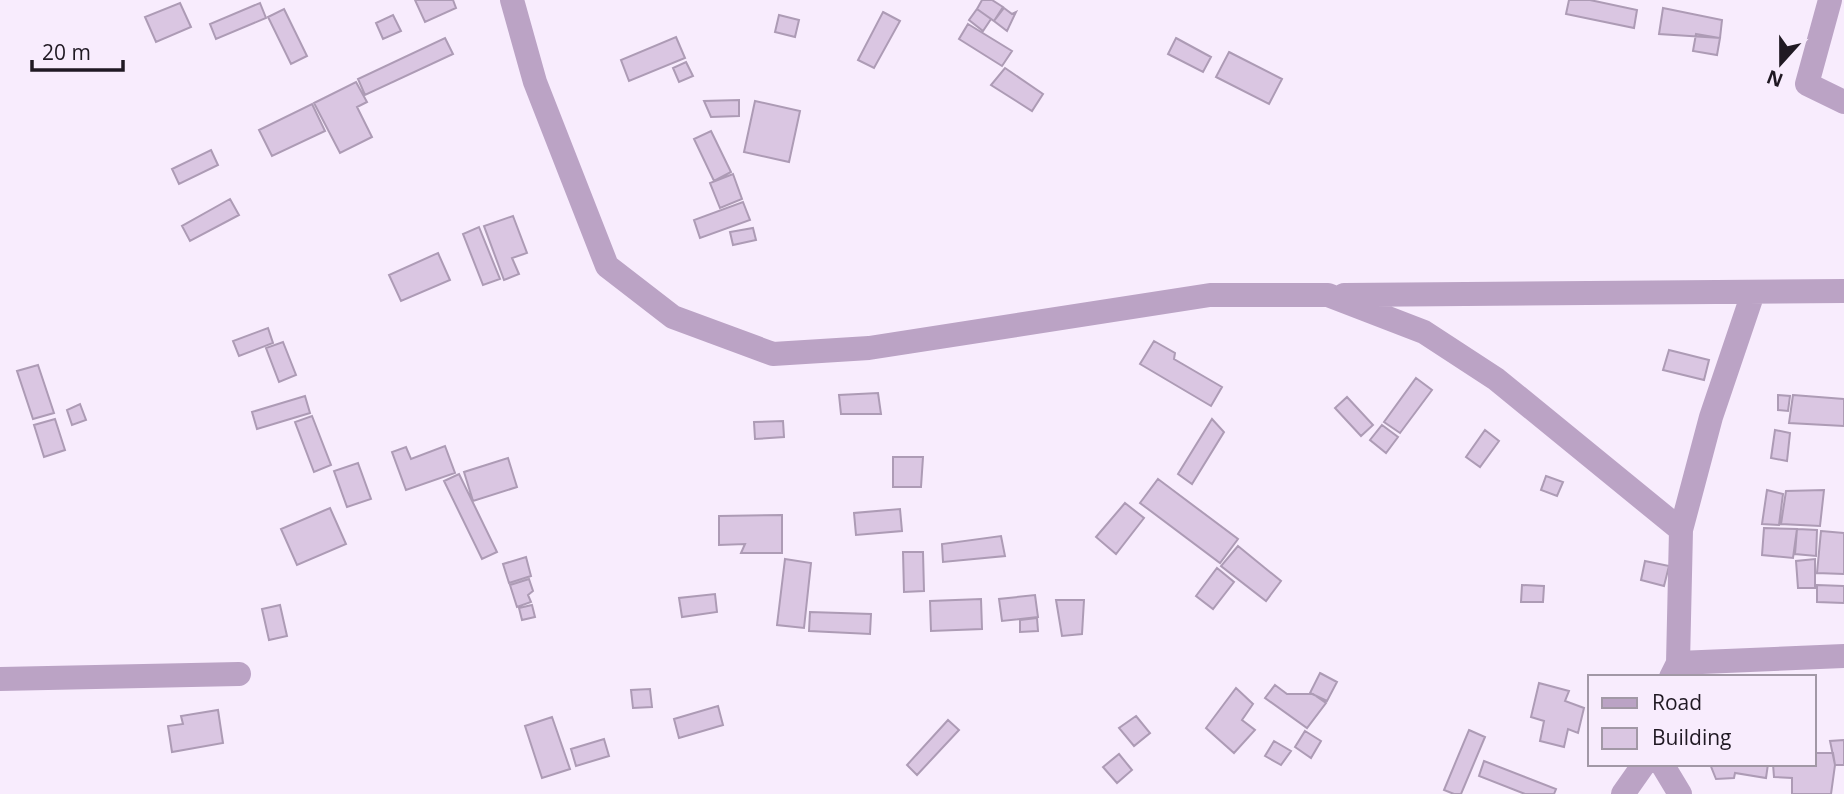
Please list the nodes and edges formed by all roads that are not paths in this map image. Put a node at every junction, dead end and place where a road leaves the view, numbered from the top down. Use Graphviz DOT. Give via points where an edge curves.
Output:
graph roads {
  1 [pos="512,0"];
  2 [pos="1830,0"];
  3 [pos="1844,102"];
  4 [pos="1844,291"];
  5 [pos="1753,293"];
  6 [pos="1328,295"];
  7 [pos="1681,530"];
  8 [pos="1844,656"];
  9 [pos="1674,670"];
  10 [pos="239,674"];
  11 [pos="0,679"];
  12 [pos="1643,766"];
  13 [pos="1663,766"];
  14 [pos="1623,794"];
  15 [pos="1680,794"];
  1 -- 6 [label="street" via="535,82 607,266 673,317 773,354 869,348 1210,295"];
  2 -- 3 [label="street" via="1807,84"];
  4 -- 5 [label="street"];
  5 -- 6 [label="street"];
  5 -- 7 [label="street" via="1711,417"];
  6 -- 7 [label="street" via="1424,332 1486,373"];
  7 -- 9 [label="street"];
  8 -- 9 [label="street"];
  10 -- 11 [label="street"];
  12 -- 14 [label="street"];
  13 -- 15 [label="street"];
}
